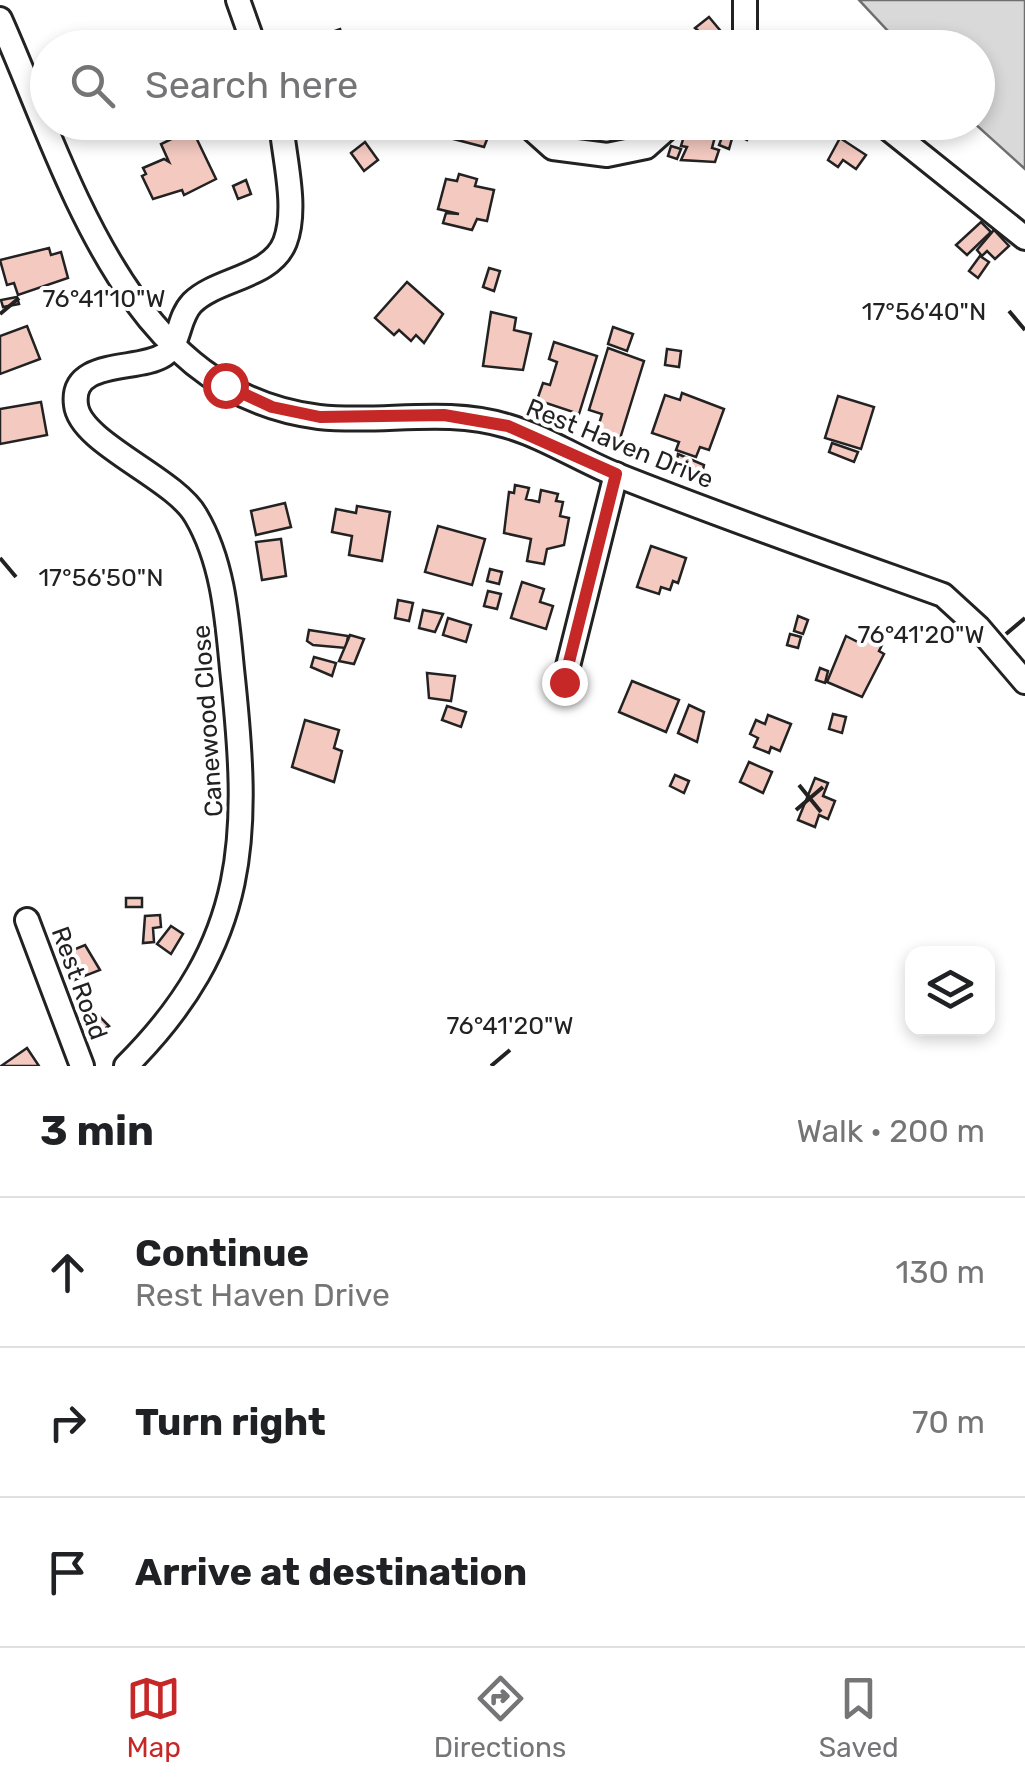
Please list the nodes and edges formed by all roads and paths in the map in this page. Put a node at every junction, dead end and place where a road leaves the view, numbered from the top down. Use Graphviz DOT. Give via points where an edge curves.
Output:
graph roads {
  1 [pos="238,0"];
  2 [pos="745,0"];
  3 [pos="0,19"];
  4 [pos="249,30"];
  5 [pos="745,30"];
  6 [pos="30,88"];
  7 [pos="53,140"];
  8 [pos="283,140"];
  9 [pos="544,140"];
  10 [pos="654,140"];
  11 [pos="902,140"];
  12 [pos="1025,238"];
  13 [pos="174,346"];
  14 [pos="616,474"];
  15 [pos="564,682"];
  16 [pos="1025,682"];
  17 [pos="28,920"];
  18 [pos="82,1066"];
  19 [pos="126,1066"];
  1 -- 4 [label="street"];
  2 -- 5 [label="street"];
  3 -- 6 [label="street, Rest Haven Drive"];
  7 -- 13 [label="street, Rest Haven Drive" via="100,249"];
  8 -- 13 [label="street" via="290,225 283,247 267,264 192,303"];
  9 -- 10 [label="street" via="553,148 608,155"];
  11 -- 12 [label="street"];
  13 -- 14 [label="street, Rest Haven Drive" via="225,385 272,407 320,417 444,415 508,426"];
  13 -- 19 [label="street, Canewood Close" via="145,364 86,377 76,408 86,426 196,514 224,590 243,830 231,896 199,980"];
  14 -- 15 [label="street"];
  14 -- 16 [label="street, Rest Haven Drive" via="944,595"];
  17 -- 18 [label="street, Rest Road"];
}
